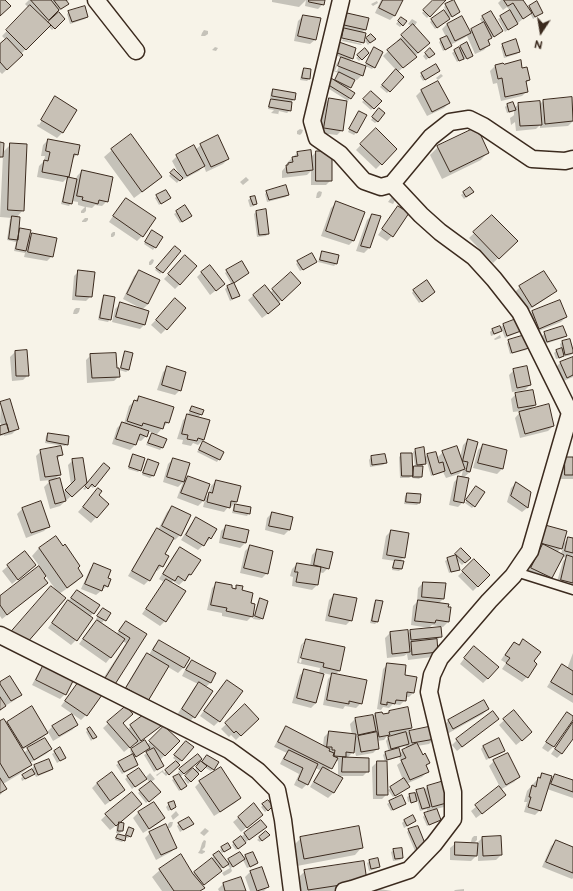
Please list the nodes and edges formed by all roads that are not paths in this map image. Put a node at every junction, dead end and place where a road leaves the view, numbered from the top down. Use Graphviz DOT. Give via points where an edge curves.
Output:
graph roads {
  1 [pos="96,0"];
  2 [pos="341,0"];
  3 [pos="136,51"];
  4 [pos="573,159"];
  5 [pos="392,184"];
  6 [pos="571,412"];
  7 [pos="516,572"];
  8 [pos="573,590"];
  9 [pos="0,635"];
  10 [pos="292,891"];
  11 [pos="344,891"];
  1 -- 3 [label="street"];
  2 -- 5 [label="street" via="312,121 315,132 317,138 340,154 364,181 380,187"];
  4 -- 5 [label="street" via="565,162 532,159 484,126 469,119 450,122 431,137"];
  5 -- 6 [label="street" via="440,232 474,257 520,312"];
  6 -- 7 [label="street" via="530,551"];
  7 -- 8 [label="lane"];
  7 -- 11 [label="street" via="440,658 432,675 429,692 453,792 453,820 409,870"];
  9 -- 10 [label="street" via="229,750 258,771 277,790"];
}
